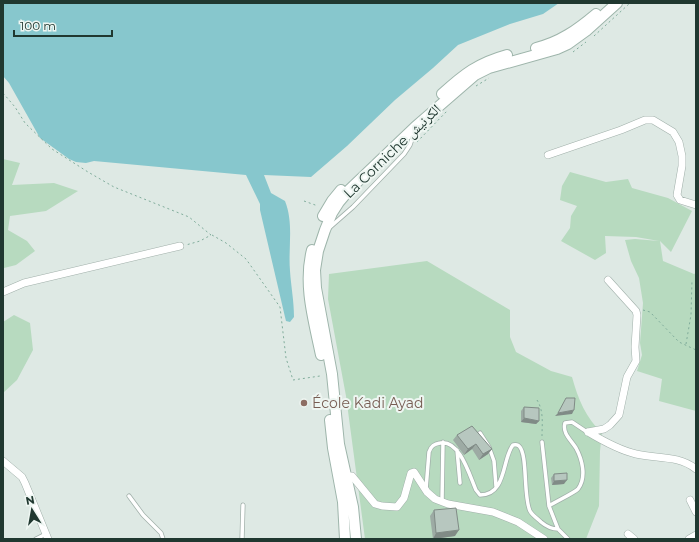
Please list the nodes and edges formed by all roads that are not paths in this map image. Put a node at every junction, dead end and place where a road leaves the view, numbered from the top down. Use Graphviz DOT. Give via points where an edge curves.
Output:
graph roads {
  1 [pos="608,3"];
  2 [pos="617,3"];
  3 [pos="416,127"];
  4 [pos="548,155"];
  5 [pos="696,205"];
  6 [pos="325,230"];
  7 [pos="180,246"];
  8 [pos="608,280"];
  9 [pos="3,292"];
  10 [pos="588,432"];
  11 [pos="480,433"];
  12 [pos="443,442"];
  13 [pos="542,442"];
  14 [pos="457,449"];
  15 [pos="3,461"];
  16 [pos="696,469"];
  17 [pos="342,476"];
  18 [pos="460,483"];
  19 [pos="496,487"];
  20 [pos="426,490"];
  21 [pos="129,496"];
  22 [pos="690,500"];
  23 [pos="442,502"];
  24 [pos="243,505"];
  25 [pos="549,506"];
  26 [pos="696,512"];
  27 [pos="558,528"];
  28 [pos="47,536"];
  29 [pos="36,539"];
  30 [pos="163,539"];
  31 [pos="242,539"];
  32 [pos="345,539"];
  33 [pos="356,539"];
  34 [pos="544,539"];
  35 [pos="568,539"];
  1 -- 17 [label="main road, La Corniche الكرنيش" via="574,31 555,42 492,59 471,69 358,172 325,212 313,243 308,282 326,380 331,436"];
  2 -- 3 [label="main road, La Corniche الكرنيش" via="568,44 489,68 475,75"];
  3 -- 6 [label="main road, La Corniche الكرنيش" via="350,189 332,213"];
  3 -- 6 [label="lane" via="408,150 350,210"];
  4 -- 5 [label="street" via="648,119 653,120 677,137 682,166 677,195 680,200"];
  6 -- 17 [label="main road, La Corniche الكرنيش" via="318,251 316,288 332,374"];
  7 -- 9 [label="street" via="24,283"];
  8 -- 10 [label="street" via="636,310 636,362 626,377 619,416 604,429"];
  10 -- 16 [label="street" via="621,449 636,454 683,461"];
  10 -- 25 [label="lane" via="572,422 565,424 564,430 576,449 583,468 583,479 578,489"];
  11 -- 19 [label="lane" via="494,461"];
  12 -- 14 [label="lane"];
  12 -- 20 [label="lane" via="430,448"];
  12 -- 23 [label="lane"];
  13 -- 25 [label="lane"];
  14 -- 18 [label="lane"];
  14 -- 19 [label="lane" via="480,495 486,495"];
  15 -- 28 [label="street" via="26,483"];
  17 -- 20 [label="street" via="352,476 375,504 382,506 397,507 404,498 412,472 417,475"];
  17 -- 32 [label="main road, La Corniche الكرنيش"];
  17 -- 33 [label="main road, La Corniche الكرنيش" via="353,507"];
  19 -- 27 [label="lane" via="506,467 511,448 517,445 523,456 530,510 551,529"];
  20 -- 23 [label="street"];
  21 -- 30 [label="lane" via="143,515 161,532"];
  22 -- 26 [label="street"];
  23 -- 34 [label="street" via="493,512 518,522"];
  24 -- 31 [label="lane"];
  25 -- 27 [label="lane"];
  27 -- 35 [label="lane"];
  28 -- 29 [label="lane"];
}
